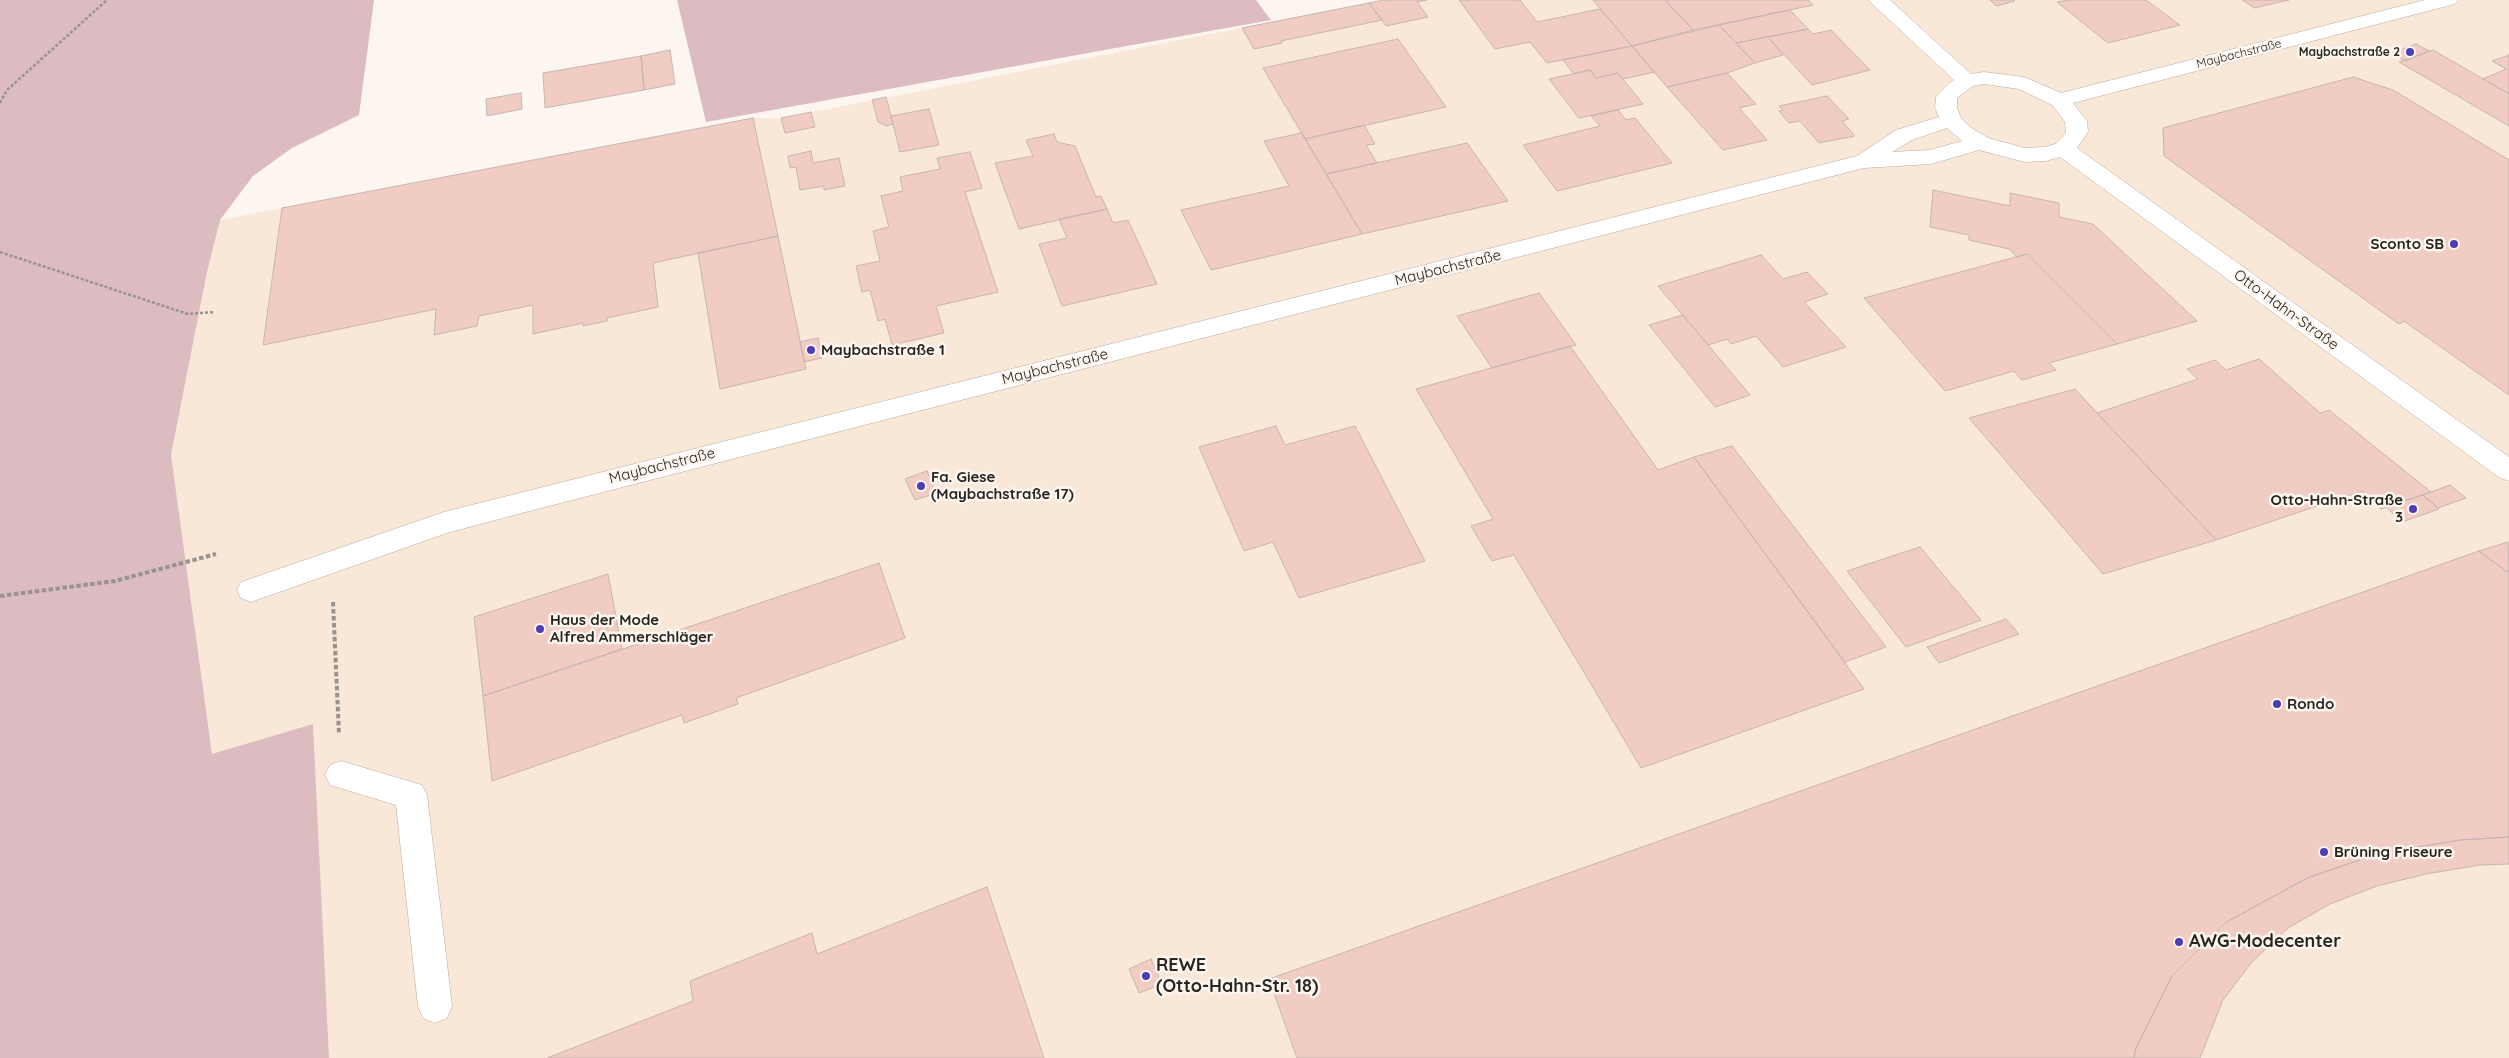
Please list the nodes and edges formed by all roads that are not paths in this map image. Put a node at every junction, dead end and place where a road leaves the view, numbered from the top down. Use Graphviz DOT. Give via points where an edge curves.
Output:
graph roads {
  1 [pos="1878,0"];
  2 [pos="2448,0"];
  3 [pos="1967,81"];
  4 [pos="2059,100"];
  5 [pos="1951,120"];
  6 [pos="1980,143"];
  7 [pos="2063,149"];
  8 [pos="1864,161"];
  9 [pos="2509,471"];
  10 [pos="251,590"];
  11 [pos="341,775"];
  12 [pos="435,1006"];
  1 -- 3 [label="street"];
  2 -- 4 [label="street, Maybachstraße"];
  3 -- 4 [label="street" via="2004,78 2043,90"];
  3 -- 5 [label="street" via="1947,97 1946,108"];
  4 -- 7 [label="street" via="2070,110 2077,132"];
  5 -- 6 [label="street" via="1962,132"];
  5 -- 8 [label="street, Maybachstraße" via="1904,135"];
  6 -- 7 [label="street" via="2025,155"];
  6 -- 8 [label="street, Maybachstraße" via="1931,157"];
  7 -- 9 [label="street, Otto-Hahn-Straße"];
  8 -- 10 [label="street, Maybachstraße" via="518,503 444,523"];
  11 -- 12 [label="street" via="411,795"];
}
